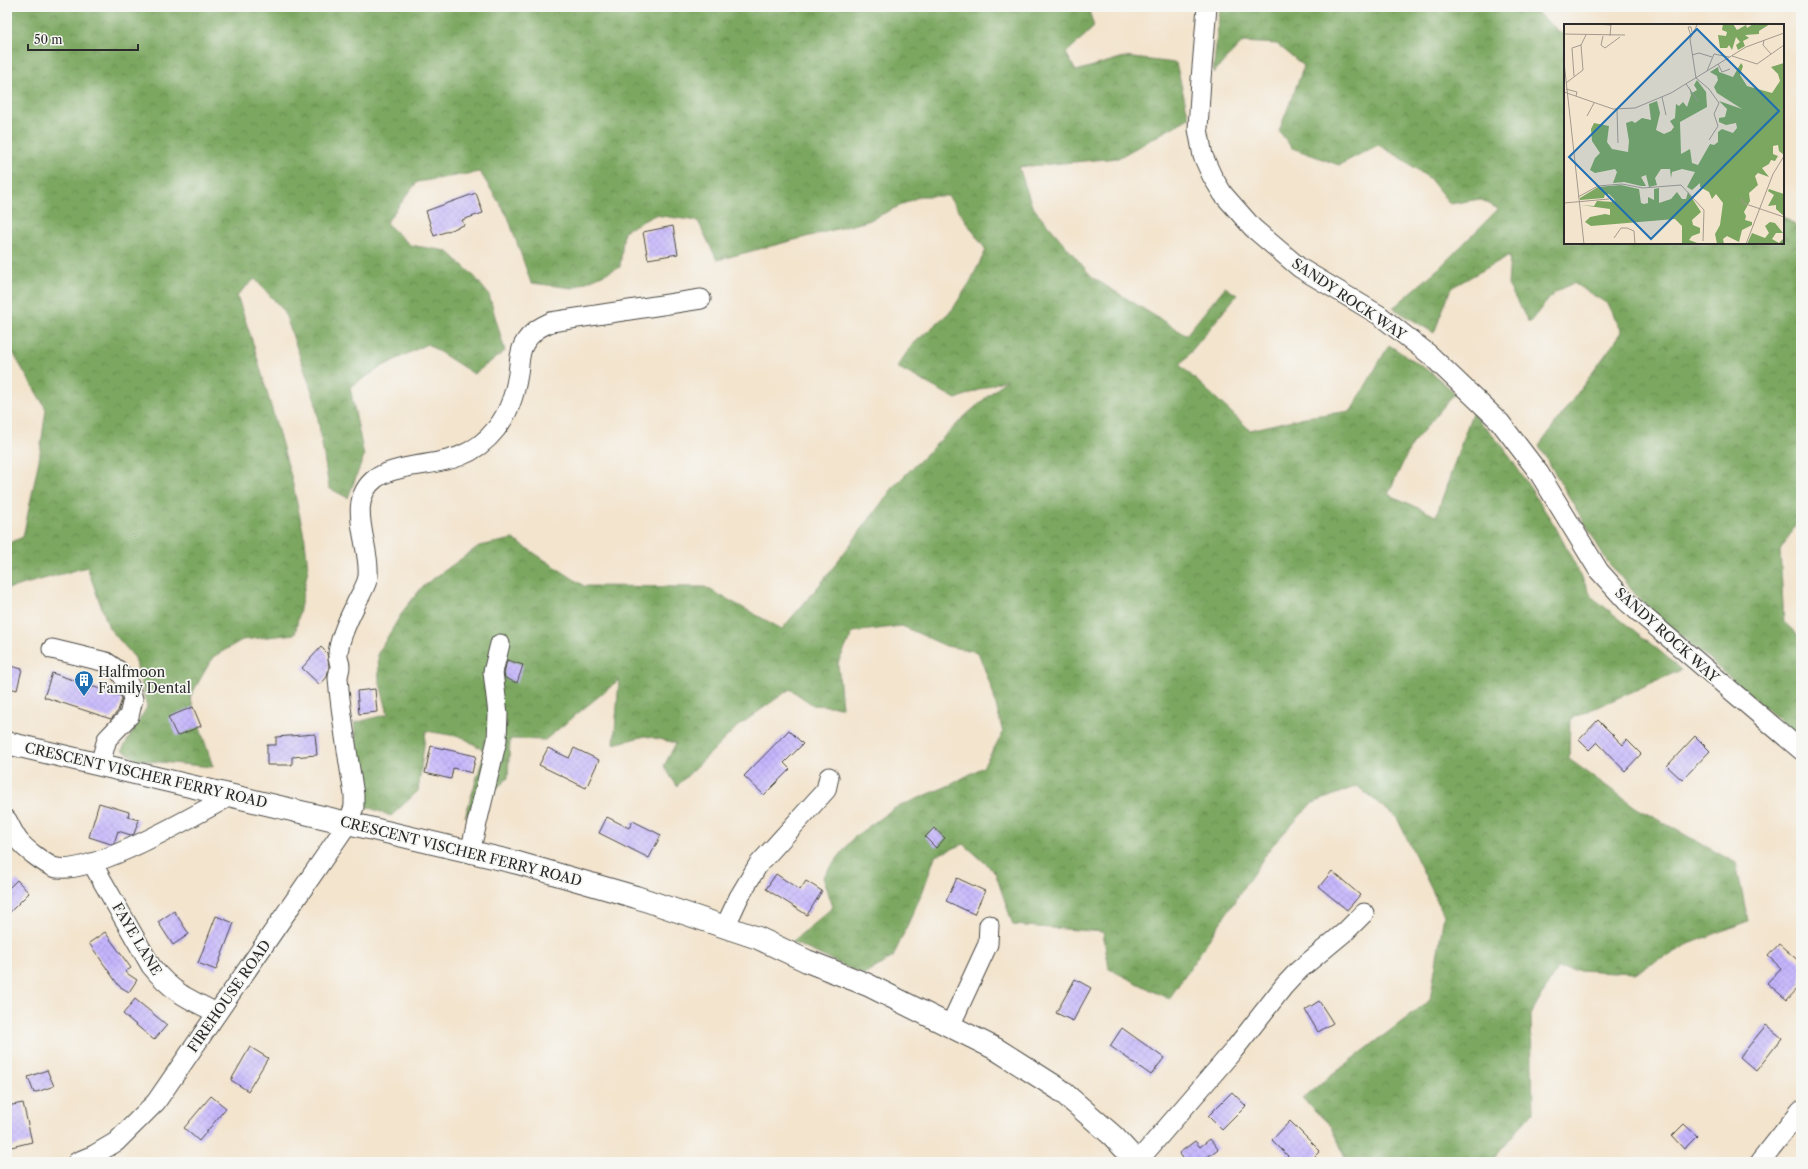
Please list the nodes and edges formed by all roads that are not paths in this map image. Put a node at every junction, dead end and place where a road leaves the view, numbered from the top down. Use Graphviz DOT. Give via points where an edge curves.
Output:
graph roads {
  1 [pos="1207,7"];
  2 [pos="701,299"];
  3 [pos="500,644"];
  4 [pos="52,650"];
  5 [pos="7,743"];
  6 [pos="1801,750"];
  7 [pos="100,764"];
  8 [pos="829,778"];
  9 [pos="232,795"];
  10 [pos="7,820"];
  11 [pos="348,823"];
  12 [pos="470,852"];
  13 [pos="92,863"];
  14 [pos="1364,913"];
  15 [pos="988,925"];
  16 [pos="726,928"];
  17 [pos="217,1013"];
  18 [pos="950,1026"];
  19 [pos="1801,1110"];
  20 [pos="88,1160"];
  21 [pos="1137,1162"];
  22 [pos="1760,1162"];
  1 -- 6 [label="street, SANDY ROCK WAY" via="1198,129 1203,156 1223,194 1253,228 1300,268 1378,315 1430,355 1500,422 1539,473 1599,571 1627,602"];
  2 -- 11 [label="street, FIREHOUSE ROAD" via="551,322 535,330 520,353 511,405 502,421 484,442 455,460 384,474 375,479 364,492 360,505 368,576 348,621 338,655 340,699 354,795 354,807"];
  3 -- 12 [label="street" via="493,672 498,714 497,740"];
  4 -- 7 [label="street" via="106,662 119,671 129,685 133,699 129,716 107,739"];
  5 -- 7 [label="main road, CRESCENT VISCHER FERRY ROAD"];
  7 -- 9 [label="main road, CRESCENT VISCHER FERRY ROAD"];
  8 -- 16 [label="street" via="826,790 758,865 739,897"];
  9 -- 11 [label="main road, CRESCENT VISCHER FERRY ROAD"];
  9 -- 13 [label="street" via="120,853"];
  10 -- 13 [label="street" via="19,842 54,867 70,868"];
  11 -- 12 [label="main road, CRESCENT VISCHER FERRY ROAD"];
  11 -- 17 [label="street, FIREHOUSE ROAD"];
  12 -- 16 [label="main road, CRESCENT VISCHER FERRY ROAD" via="629,894"];
  13 -- 17 [label="street, FAYE LANE" via="151,966 162,980 181,996"];
  14 -- 21 [label="street" via="1284,986 1233,1051"];
  15 -- 18 [label="street" via="988,944"];
  16 -- 18 [label="main road, CRESCENT VISCHER FERRY ROAD" via="758,938 868,985"];
  17 -- 20 [label="street, FIREHOUSE ROAD" via="156,1102 116,1142"];
  18 -- 21 [label="main road, CRESCENT VISCHER FERRY ROAD" via="996,1049 1059,1089 1113,1136"];
  19 -- 22 [label="street"];
}
